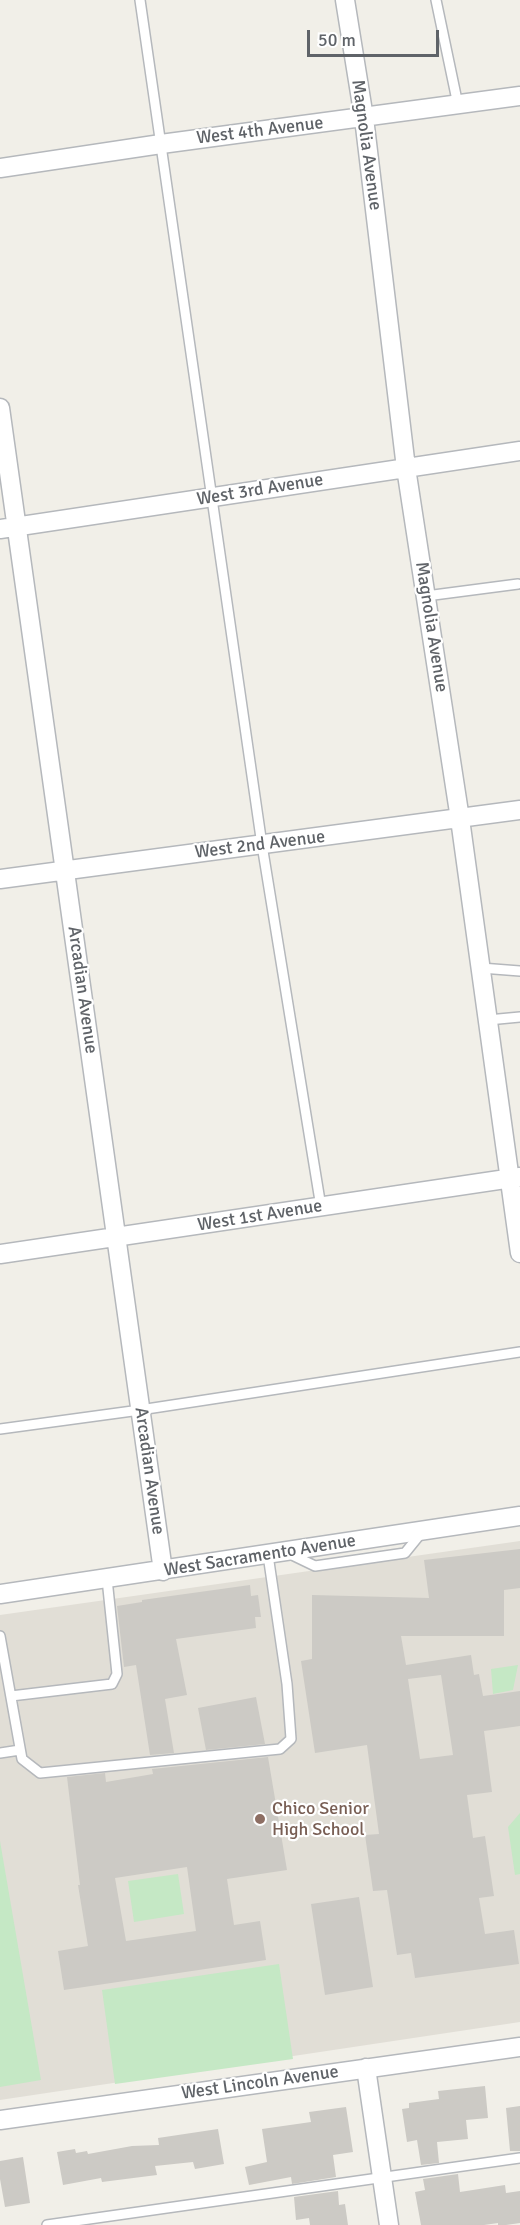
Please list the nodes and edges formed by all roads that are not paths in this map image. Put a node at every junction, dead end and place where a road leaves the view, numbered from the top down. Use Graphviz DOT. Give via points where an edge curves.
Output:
graph roads {
  1 [pos="140,0"];
  2 [pos="347,0"];
  3 [pos="436,0"];
  4 [pos="520,96"];
  5 [pos="458,105"];
  6 [pos="364,118"];
  7 [pos="161,144"];
  8 [pos="0,168"];
  9 [pos="0,408"];
  10 [pos="520,451"];
  11 [pos="406,468"];
  12 [pos="212,497"];
  13 [pos="8,528"];
  14 [pos="518,584"];
  15 [pos="426,596"];
  16 [pos="520,810"];
  17 [pos="460,819"];
  18 [pos="262,844"];
  19 [pos="65,870"];
  20 [pos="0,879"];
  21 [pos="481,968"];
  22 [pos="520,971"];
  23 [pos="520,1017"];
  24 [pos="488,1020"];
  25 [pos="515,1178"];
  26 [pos="321,1207"];
  27 [pos="117,1238"];
  28 [pos="520,1253"];
  29 [pos="0,1254"];
  30 [pos="520,1352"];
  31 [pos="140,1410"];
  32 [pos="0,1429"];
  33 [pos="520,1516"];
  34 [pos="268,1555"];
  35 [pos="163,1571"];
  36 [pos="107,1579"];
  37 [pos="0,1594"];
  38 [pos="0,1636"];
  39 [pos="11,1696"];
  40 [pos="0,1753"];
  41 [pos="21,1754"];
  42 [pos="520,2047"];
  43 [pos="366,2068"];
  44 [pos="0,2120"];
  45 [pos="520,2158"];
  46 [pos="382,2176"];
  47 [pos="47,2225"];
  48 [pos="389,2225"];
  1 -- 7 [label="lane"];
  2 -- 6 [label="street, Magnolia Avenue"];
  3 -- 5 [label="lane"];
  4 -- 5 [label="street, West 4th Avenue"];
  5 -- 6 [label="street, West 4th Avenue"];
  6 -- 7 [label="street, West 4th Avenue"];
  6 -- 11 [label="street, Magnolia Avenue"];
  7 -- 8 [label="street, West 4th Avenue"];
  7 -- 12 [label="lane"];
  9 -- 13 [label="street, Arcadian Avenue"];
  10 -- 11 [label="street, West 3rd Avenue"];
  11 -- 12 [label="street, West 3rd Avenue"];
  11 -- 15 [label="street, Magnolia Avenue"];
  12 -- 13 [label="street, West 3rd Avenue"];
  12 -- 18 [label="lane"];
  13 -- 19 [label="street, Arcadian Avenue"];
  14 -- 15 [label="lane"];
  15 -- 17 [label="street, Magnolia Avenue"];
  16 -- 17 [label="street, West 2nd Avenue"];
  17 -- 18 [label="street, West 2nd Avenue"];
  17 -- 21 [label="street, Magnolia Avenue"];
  18 -- 19 [label="street, West 2nd Avenue"];
  18 -- 26 [label="lane"];
  19 -- 20 [label="street, West 2nd Avenue"];
  19 -- 27 [label="street, Arcadian Avenue"];
  21 -- 22 [label="lane"];
  21 -- 24 [label="street, Magnolia Avenue"];
  23 -- 24 [label="lane"];
  24 -- 25 [label="street, Magnolia Avenue"];
  25 -- 26 [label="street, West 1st Avenue"];
  25 -- 28 [label="street, Magnolia Avenue"];
  26 -- 27 [label="street, West 1st Avenue"];
  27 -- 29 [label="street, West 1st Avenue"];
  27 -- 31 [label="street, Arcadian Avenue"];
  30 -- 31 [label="lane"];
  31 -- 32 [label="lane"];
  31 -- 35 [label="street, Arcadian Avenue"];
  33 -- 34 [label="street, West Sacramento Avenue"];
  34 -- 35 [label="street, West Sacramento Avenue"];
  34 -- 41 [label="lane" via="291,1738 280,1749 40,1773"];
  35 -- 36 [label="street, West Sacramento Avenue"];
  36 -- 37 [label="street, West Sacramento Avenue"];
  36 -- 39 [label="lane" via="117,1674 112,1684"];
  38 -- 39 [label="lane"];
  39 -- 41 [label="lane"];
  40 -- 41 [label="lane"];
  42 -- 43 [label="street, West Lincoln Avenue"];
  43 -- 44 [label="street, West Lincoln Avenue"];
  43 -- 46 [label="street"];
  45 -- 46 [label="lane"];
  46 -- 47 [label="lane"];
  46 -- 48 [label="street"];
}
